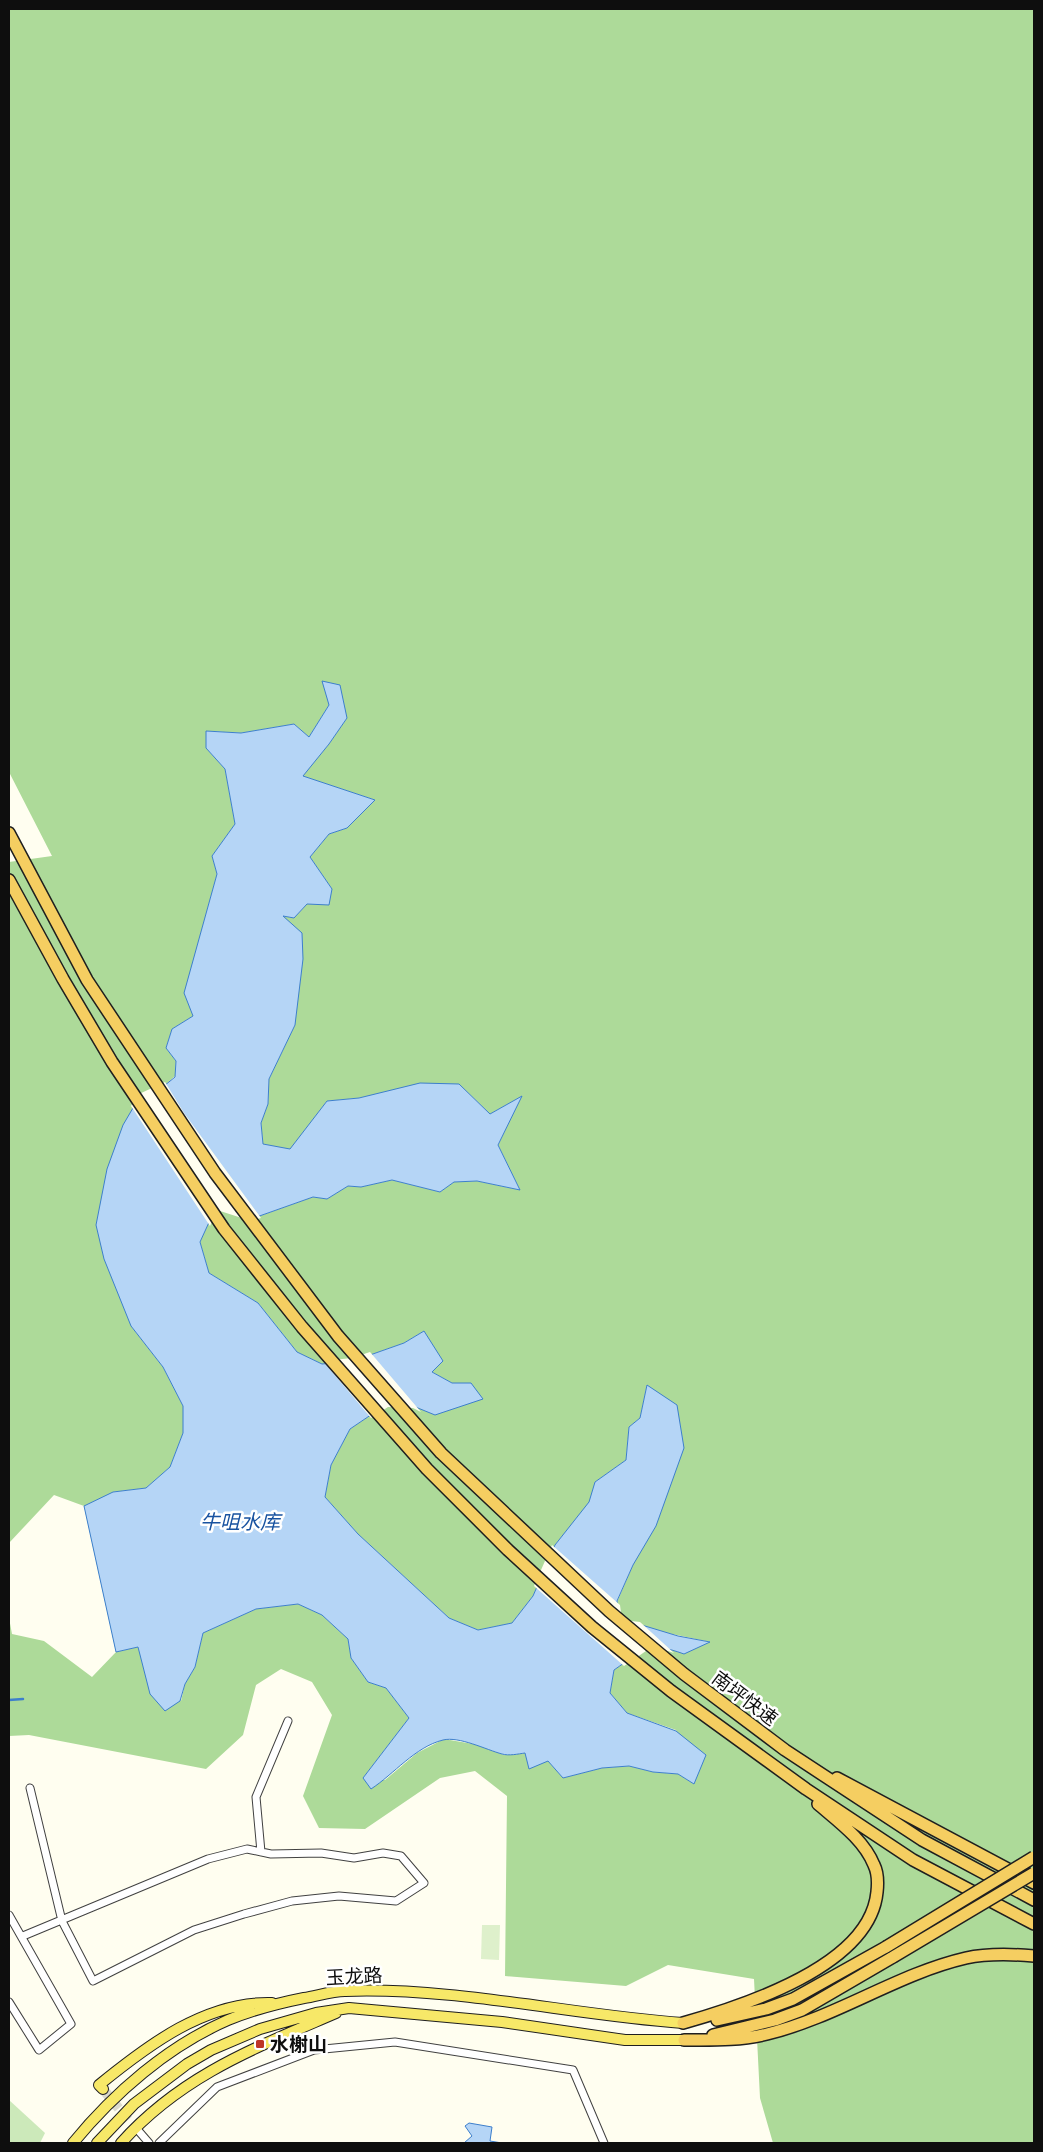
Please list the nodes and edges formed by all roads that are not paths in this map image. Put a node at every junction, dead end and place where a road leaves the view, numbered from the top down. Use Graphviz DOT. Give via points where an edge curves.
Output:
graph roads {
  1 [pos="9,834"];
  2 [pos="9,880"];
  3 [pos="288,1721"];
  4 [pos="785,1750"];
  5 [pos="771,1764"];
  6 [pos="30,1788"];
  7 [pos="261,1852"];
  8 [pos="1034,1857"];
  9 [pos="1034,1872"];
  10 [pos="1034,1883"];
  11 [pos="1034,1900"];
  12 [pos="9,1915"];
  13 [pos="62,1920"];
  14 [pos="1034,1924"];
  15 [pos="23,1936"];
  16 [pos="1034,1956"];
  17 [pos="9,2002"];
  18 [pos="280,2003"];
  19 [pos="348,2008"];
  20 [pos="683,2023"];
  21 [pos="684,2040"];
  22 [pos="103,2090"];
  23 [pos="128,2120"];
  24 [pos="136,2128"];
  25 [pos="73,2143"];
  26 [pos="97,2143"];
  27 [pos="121,2143"];
  28 [pos="149,2143"];
  29 [pos="159,2143"];
  30 [pos="604,2143"];
  1 -- 4 [label="highway, 南坪快速" via="87,980 216,1174 338,1336 441,1453 524,1533 684,1674"];
  2 -- 5 [label="highway, 南坪快速" via="112,1062 224,1229 302,1327 427,1470 508,1550 592,1627 671,1691"];
  3 -- 7 [label="street" via="256,1797"];
  4 -- 10 [label="highway, bridge"];
  4 -- 11 [label="highway, bridge" via="922,1840"];
  5 -- 14 [label="highway, bridge" via="913,1860"];
  5 -- 20 [label="highway" via="866,1851 875,1866 878,1883 876,1902 869,1920 856,1937 798,1980 724,2011"];
  6 -- 13 [label="street"];
  7 -- 13 [label="street" via="247,1849 208,1859"];
  7 -- 13 [label="street" via="321,1853 354,1858 383,1853 401,1856 424,1884 396,1901 338,1896 292,1900 244,1914 194,1930 93,1981"];
  8 -- 20 [label="highway, bridge" via="793,1999 742,2015"];
  9 -- 21 [label="highway, bridge" via="802,2010 748,2028"];
  12 -- 15 [label="street"];
  13 -- 15 [label="street"];
  15 -- 17 [label="street" via="71,2024 40,2050"];
  16 -- 21 [label="highway" via="1001,1954 968,1958 910,1977 806,2022 767,2034 737,2040"];
  18 -- 20 [label="main road, 玉龙路" via="343,1991 420,1992 627,2019"];
  18 -- 22 [label="main road" via="250,2003 215,2012 148,2048 99,2085"];
  18 -- 25 [label="main road, 玉龙路" via="228,2020 177,2048 135,2080 95,2117"];
  19 -- 21 [label="main road, 玉龙路" via="502,2022 625,2040"];
  19 -- 24 [label="main road" via="206,2072"];
  19 -- 26 [label="main road, 玉龙路" via="285,2021 211,2050 140,2099"];
  23 -- 24 [label="main road"];
  24 -- 27 [label="main road"];
  24 -- 28 [label="street"];
  29 -- 30 [label="street" via="217,2088 314,2050 395,2042 574,2070"];
}
